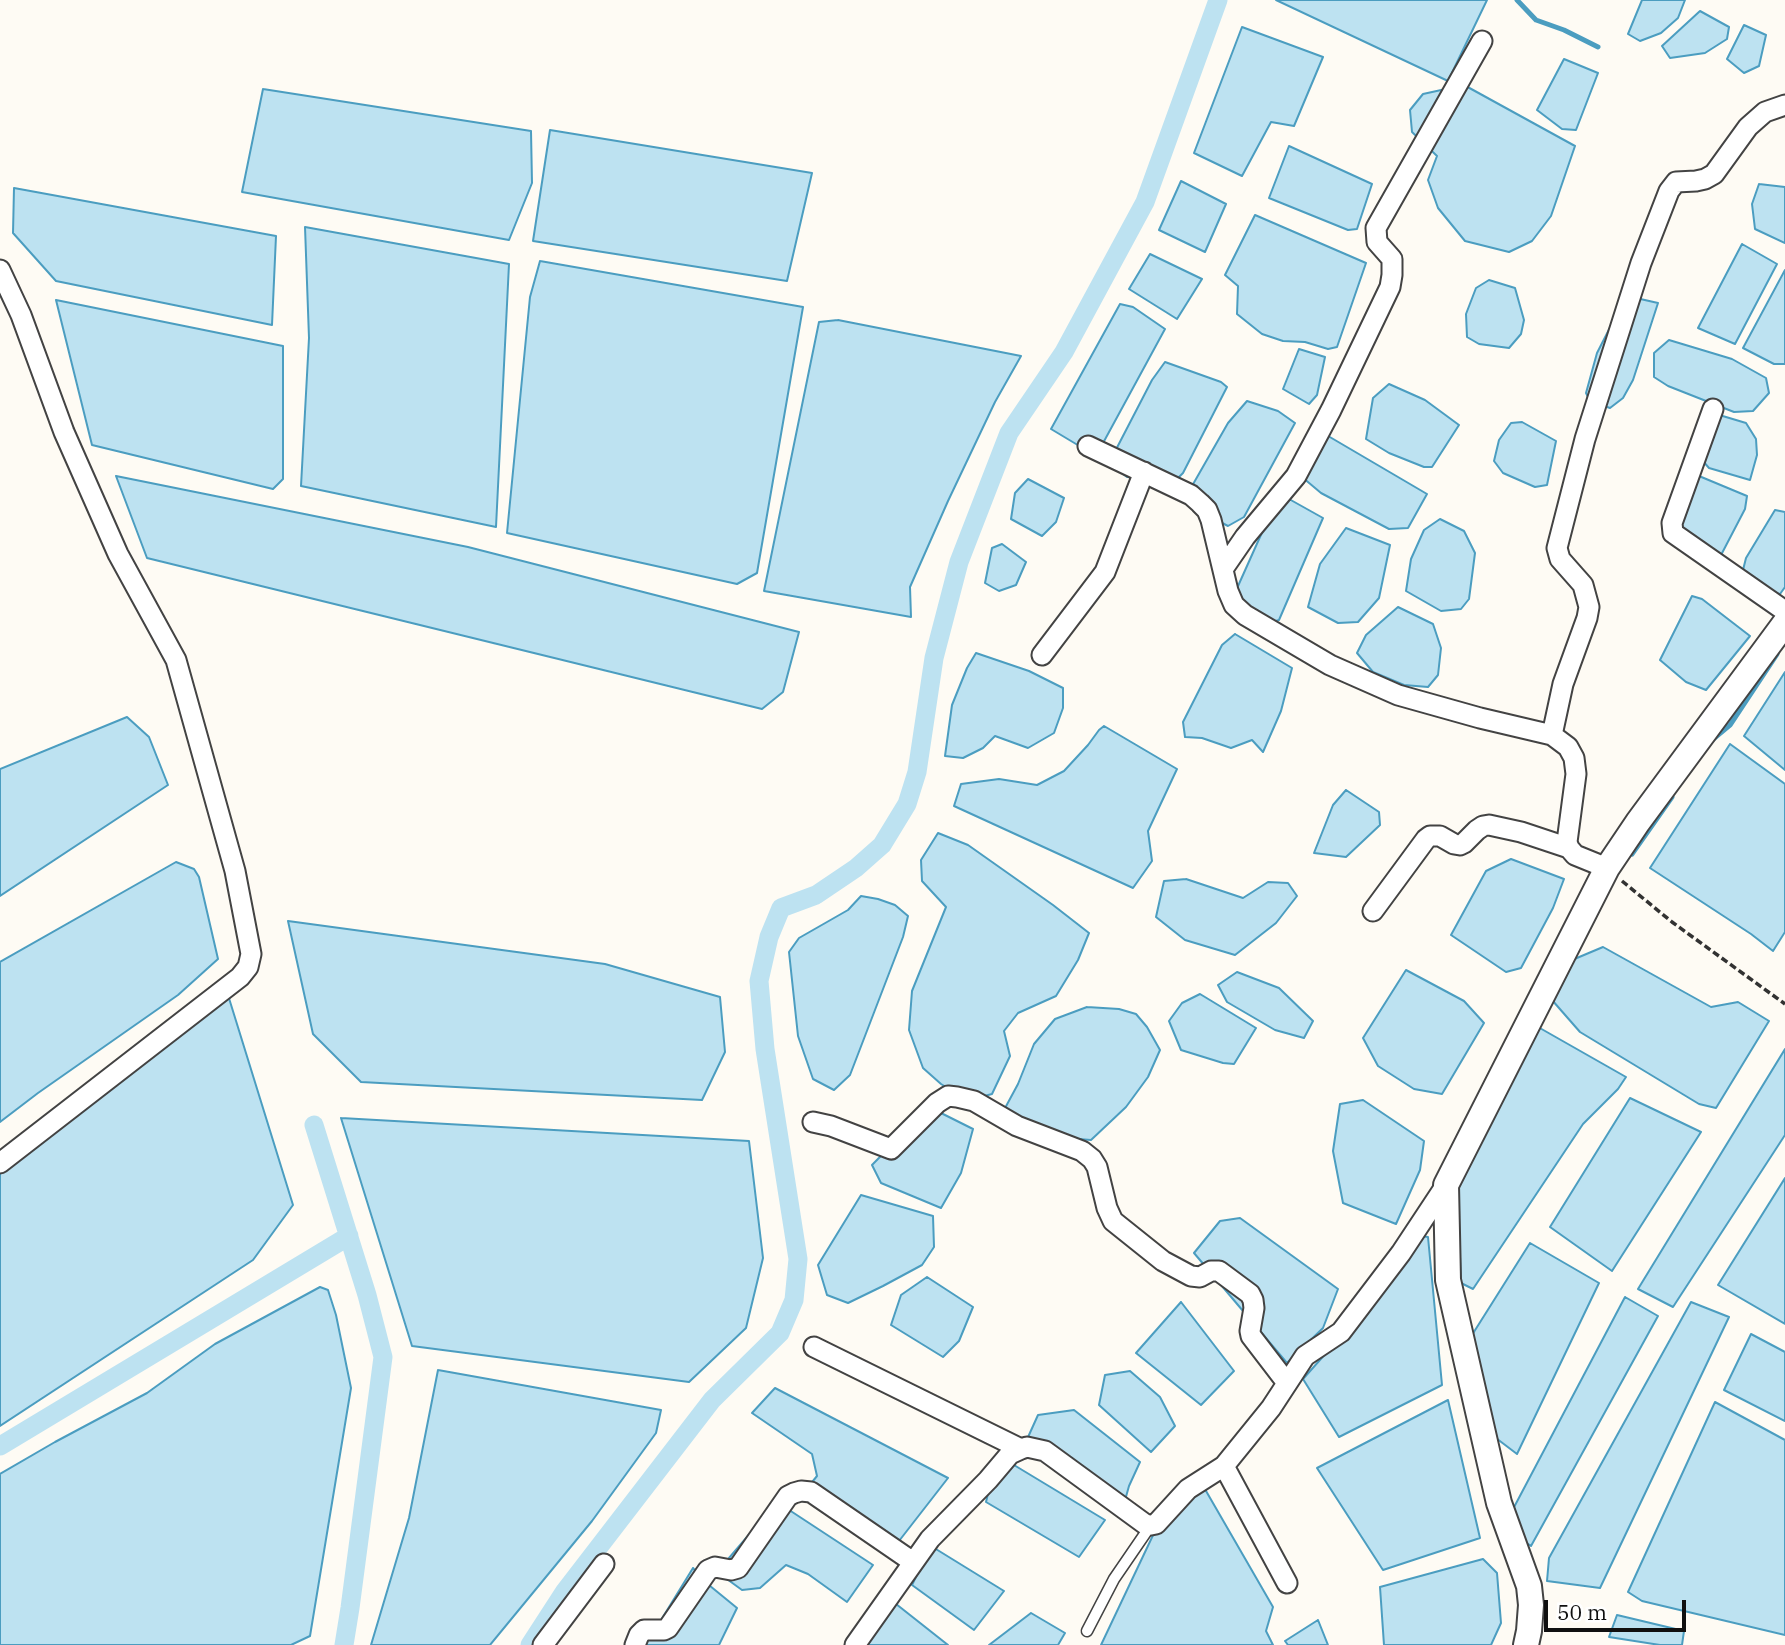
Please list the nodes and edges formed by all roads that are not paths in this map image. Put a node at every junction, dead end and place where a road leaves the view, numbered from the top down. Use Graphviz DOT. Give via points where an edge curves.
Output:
graph roads {
  1 [pos="1482,41"];
  2 [pos="1785,105"];
  3 [pos="0,270"];
  4 [pos="1713,409"];
  5 [pos="1088,446"];
  6 [pos="1144,472"];
  7 [pos="1223,569"];
  8 [pos="1785,611"];
  9 [pos="1785,624"];
  10 [pos="1042,655"];
  11 [pos="1552,735"];
  12 [pos="1569,848"];
  13 [pos="1607,868"];
  14 [pos="1373,911"];
  15 [pos="813,1122"];
  16 [pos="0,1163"];
  17 [pos="1446,1185"];
  18 [pos="814,1347"];
  19 [pos="1287,1383"];
  20 [pos="1021,1449"];
  21 [pos="1224,1466"];
  22 [pos="1151,1525"];
  23 [pos="914,1562"];
  24 [pos="604,1564"];
  25 [pos="1287,1583"];
  26 [pos="1087,1632"];
  27 [pos="543,1645"];
  28 [pos="635,1645"];
  29 [pos="855,1645"];
  30 [pos="1526,1645"];
  1 -- 7 [label="street" via="1376,228 1377,242 1392,259 1390,287 1331,410 1296,476"];
  2 -- 11 [label="street" via="1765,112 1748,128 1714,174 1676,182 1642,263 1585,439 1557,548 1560,559 1583,585 1588,607"];
  3 -- 16 [label="street" via="118,554 176,660 234,871 251,954 240,976"];
  4 -- 8 [label="street" via="1672,523 1674,533"];
  5 -- 6 [label="street"];
  6 -- 7 [label="street" via="1191,495 1207,510"];
  6 -- 10 [label="street" via="1105,572"];
  7 -- 11 [label="street" via="1234,605 1245,615 1330,665 1398,695"];
  9 -- 13 [label="street"];
  11 -- 12 [label="street" via="1574,758"];
  12 -- 13 [label="street"];
  12 -- 14 [label="street" via="1489,825 1460,845 1430,836"];
  13 -- 17 [label="street"];
  15 -- 19 [label="street" via="891,1149 948,1096 974,1101 1017,1126 1082,1151 1097,1167 1113,1221 1163,1261 1191,1276 1219,1271 1250,1294 1254,1308 1251,1336"];
  17 -- 19 [label="street" via="1347,1324 1305,1356"];
  17 -- 30 [label="street" via="1448,1280 1499,1503 1529,1586"];
  18 -- 20 [label="street"];
  19 -- 21 [label="street"];
  20 -- 22 [label="street" via="1045,1451"];
  20 -- 23 [label="street" via="1010,1454"];
  21 -- 22 [label="street" via="1188,1489"];
  21 -- 25 [label="street"];
  22 -- 26 [label="lane" via="1114,1579"];
  23 -- 28 [label="street" via="811,1492 794,1493 738,1568 708,1570 668,1628 644,1630"];
  23 -- 29 [label="street"];
  24 -- 27 [label="street"];
}
